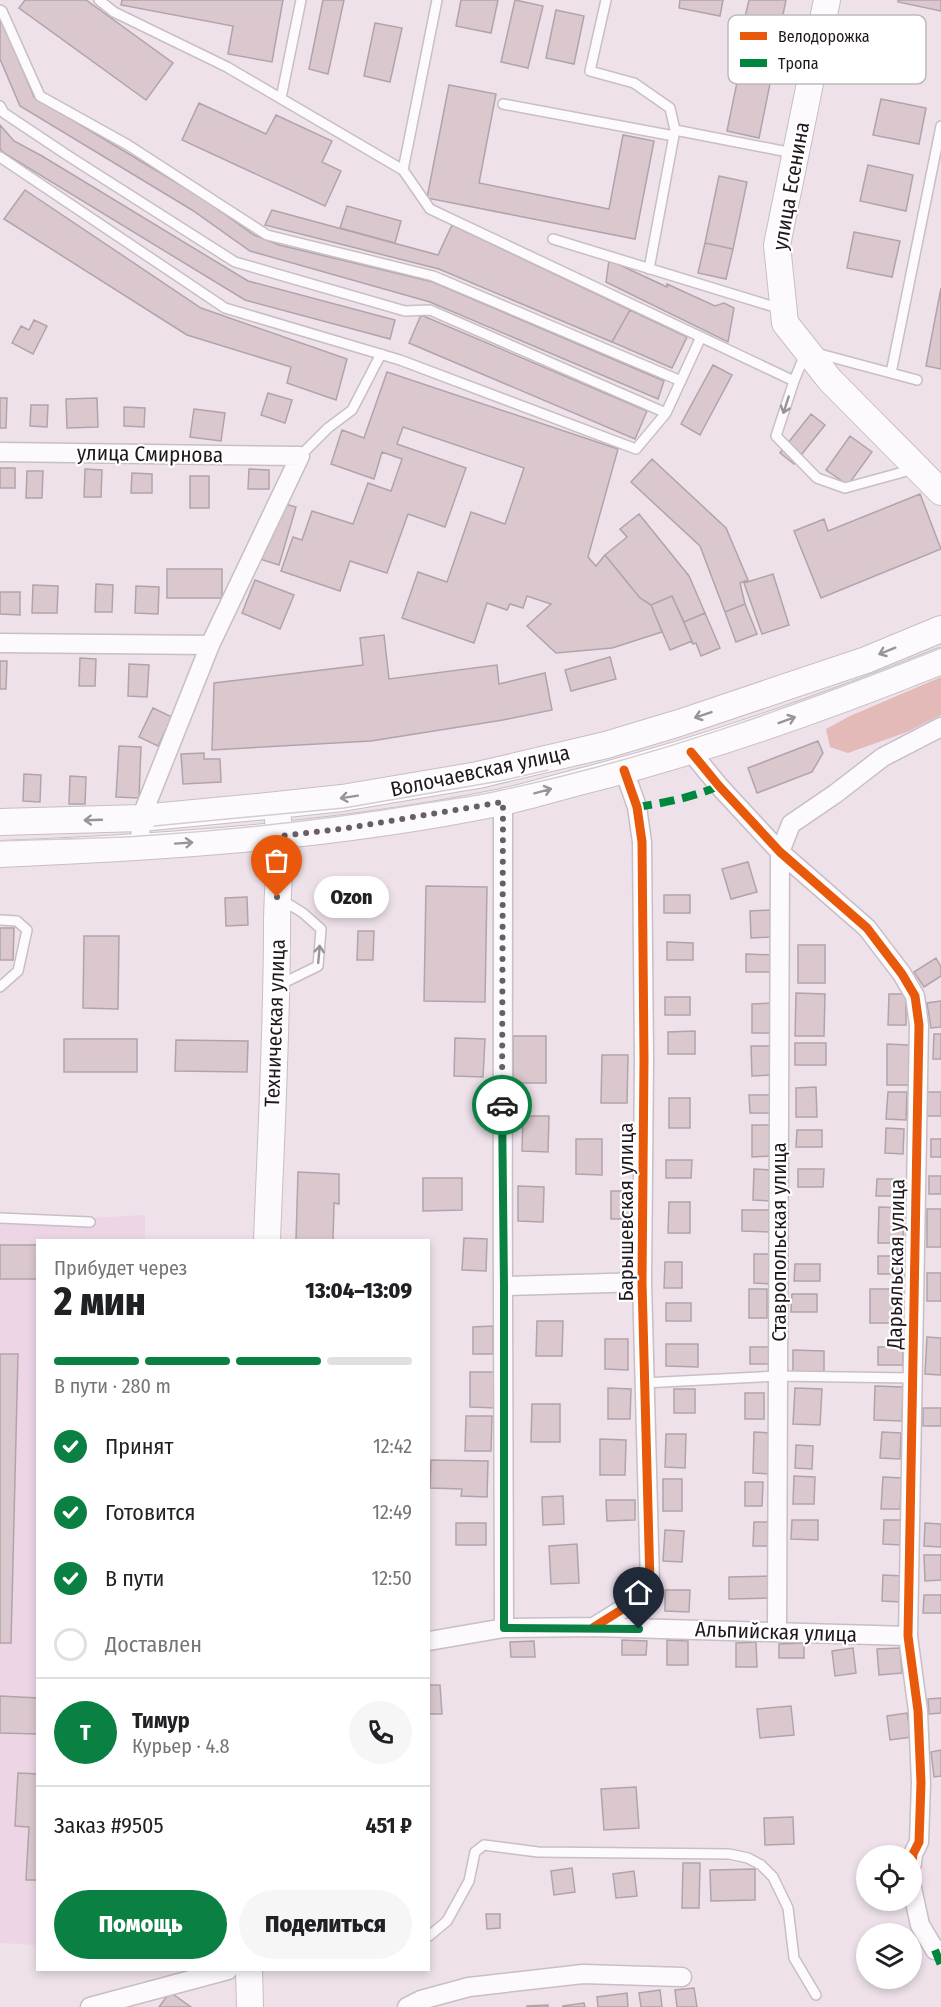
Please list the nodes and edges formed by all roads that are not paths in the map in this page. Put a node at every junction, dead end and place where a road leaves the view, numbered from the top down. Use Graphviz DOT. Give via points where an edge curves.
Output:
graph roads {
  1 [pos="99,0"];
  2 [pos="117,0"];
  3 [pos="301,0"];
  4 [pos="437,0"];
  5 [pos="606,0"];
  6 [pos="827,0"];
  7 [pos="0,10"];
  8 [pos="114,12"];
  9 [pos="824,15"];
  10 [pos="810,84"];
  11 [pos="281,98"];
  12 [pos="503,104"];
  13 [pos="0,106"];
  14 [pos="941,126"];
  15 [pos="675,133"];
  16 [pos="796,154"];
  17 [pos="0,158"];
  18 [pos="403,170"];
  19 [pos="553,239"];
  20 [pos="649,269"];
  21 [pos="783,310"];
  22 [pos="701,337"];
  23 [pos="807,350"];
  24 [pos="381,354"];
  25 [pos="891,373"];
  26 [pos="916,380"];
  27 [pos="681,381"];
  28 [pos="794,381"];
  29 [pos="666,413"];
  30 [pos="0,452"];
  31 [pos="300,456"];
  32 [pos="916,468"];
  33 [pos="941,492"];
  34 [pos="941,629"];
  35 [pos="0,643"];
  36 [pos="210,645"];
  37 [pos="941,661"];
  38 [pos="941,728"];
  39 [pos="691,752"];
  40 [pos="624,770"];
  41 [pos="503,802"];
  42 [pos="277,805"];
  43 [pos="141,818"];
  44 [pos="0,822"];
  45 [pos="281,836"];
  46 [pos="140,847"];
  47 [pos="780,852"];
  48 [pos="0,854"];
  49 [pos="277,897"];
  50 [pos="0,920"];
  51 [pos="277,986"];
  52 [pos="0,987"];
  53 [pos="0,1218"];
  54 [pos="90,1222"];
  55 [pos="267,1239"];
  56 [pos="642,1282"];
  57 [pos="504,1286"];
  58 [pos="778,1376"];
  59 [pos="911,1378"];
  60 [pos="645,1383"];
  61 [pos="594,1627"];
  62 [pos="504,1628"];
  63 [pos="777,1632"];
  64 [pos="908,1636"];
  65 [pos="430,1641"];
  66 [pos="918,1845"];
  67 [pos="917,1911"];
  68 [pos="430,1935"];
  69 [pos="938,1950"];
  70 [pos="224,1971"];
  71 [pos="249,1971"];
  72 [pos="682,1977"];
  73 [pos="816,1995"];
  74 [pos="90,2007"];
  75 [pos="250,2007"];
  76 [pos="407,2007"];
  1 -- 8 [label="lane"];
  2 -- 8 [label="lane"];
  3 -- 11 [label="lane"];
  4 -- 18 [label="lane"];
  5 -- 15 [label="lane" via="590,71 634,83 670,108"];
  6 -- 9 [label="main road, улица Есенина"];
  7 -- 27 [label="lane" via="40,96 128,145 267,235 434,276"];
  8 -- 11 [label="lane"];
  10 -- 16 [label="main road, улица Есенина"];
  11 -- 18 [label="lane"];
  12 -- 15 [label="lane"];
  13 -- 29 [label="lane" via="4,113 61,151 235,262 405,311 429,310"];
  14 -- 25 [label="lane"];
  15 -- 16 [label="lane"];
  15 -- 20 [label="lane"];
  16 -- 21 [label="main road, улица Есенина" via="777,245"];
  17 -- 24 [label="lane" via="225,308"];
  18 -- 22 [label="lane" via="430,208"];
  19 -- 20 [label="lane"];
  20 -- 21 [label="lane"];
  21 -- 23 [label="main road, улица Есенина" via="785,323"];
  22 -- 27 [label="lane"];
  22 -- 28 [label="lane"];
  23 -- 25 [label="lane"];
  23 -- 28 [label="lane"];
  23 -- 32 [label="main road, улица Есенина" via="830,380"];
  24 -- 29 [label="lane" via="636,449"];
  24 -- 31 [label="lane" via="352,410"];
  25 -- 26 [label="lane"];
  27 -- 29 [label="lane"];
  28 -- 32 [label="lane, one-way" via="776,436 817,478 845,488"];
  30 -- 31 [label="street, улица Смирнова"];
  31 -- 36 [label="street"];
  32 -- 33 [label="main road, улица Есенина"];
  34 -- 42 [label="main road, Волочаевская улица, one-way" via="866,660 606,745 478,775"];
  35 -- 36 [label="street"];
  36 -- 43 [label="street"];
  39 -- 37 [label="main road, Волочаевская улица, one-way"];
  38 -- 47 [label="street" via="882,757 791,824"];
  39 -- 40 [label="main road, Волочаевская улица"];
  39 -- 47 [label="street, Дарьяльская улица"];
  41 -- 40 [label="main road, Волочаевская улица, one-way"];
  40 -- 56 [label="street, Барышевская улица" via="637,807 642,842"];
  41 -- 45 [label="main road, Волочаевская улица"];
  41 -- 57 [label="street"];
  42 -- 43 [label="main road, Волочаевская улица"];
  42 -- 45 [label="main road, Техническая улица"];
  43 -- 44 [label="main road, Волочаевская улица, one-way"];
  43 -- 46 [label="street"];
  46 -- 45 [label="main road, Волочаевская улица, one-way"];
  45 -- 49 [label="main road, Техническая улица"];
  46 -- 48 [label="main road, Волочаевская улица"];
  47 -- 58 [label="street, Ставропольская улица"];
  47 -- 59 [label="street, Дарьяльская улица" via="867,928 915,996 919,1026"];
  49 -- 51 [label="main road, Техническая улица"];
  51 -- 49 [label="lane, one-way" via="318,966 321,929"];
  50 -- 52 [label="lane" via="17,921 27,930 18,971"];
  51 -- 55 [label="main road, Техническая улица"];
  53 -- 54 [label="lane"];
  56 -- 57 [label="street"];
  56 -- 60 [label="street, Барышевская улица"];
  57 -- 62 [label="street"];
  58 -- 59 [label="lane"];
  58 -- 60 [label="lane"];
  58 -- 63 [label="street, Ставропольская улица"];
  59 -- 64 [label="street, Дарьяльская улица"];
  60 -- 61 [label="street, Барышевская улица" via="650,1584 626,1607"];
  61 -- 62 [label="street, Альпийская улица"];
  61 -- 63 [label="street, Альпийская улица"];
  62 -- 65 [label="street, Альпийская улица"];
  63 -- 64 [label="street, Альпийская улица"];
  64 -- 66 [label="street, Дарьяльская улица" via="918,1711 921,1783"];
  67 -- 69 [label="street" via="920,1925"];
  68 -- 73 [label="lane" via="447,1921 469,1881 475,1852 484,1845 538,1852 729,1854 748,1857 773,1877 788,1908 794,1958"];
  70 -- 74 [label="street"];
  71 -- 75 [label="main road"];
  72 -- 76 [label="street" via="583,1974 469,1987"];
}
